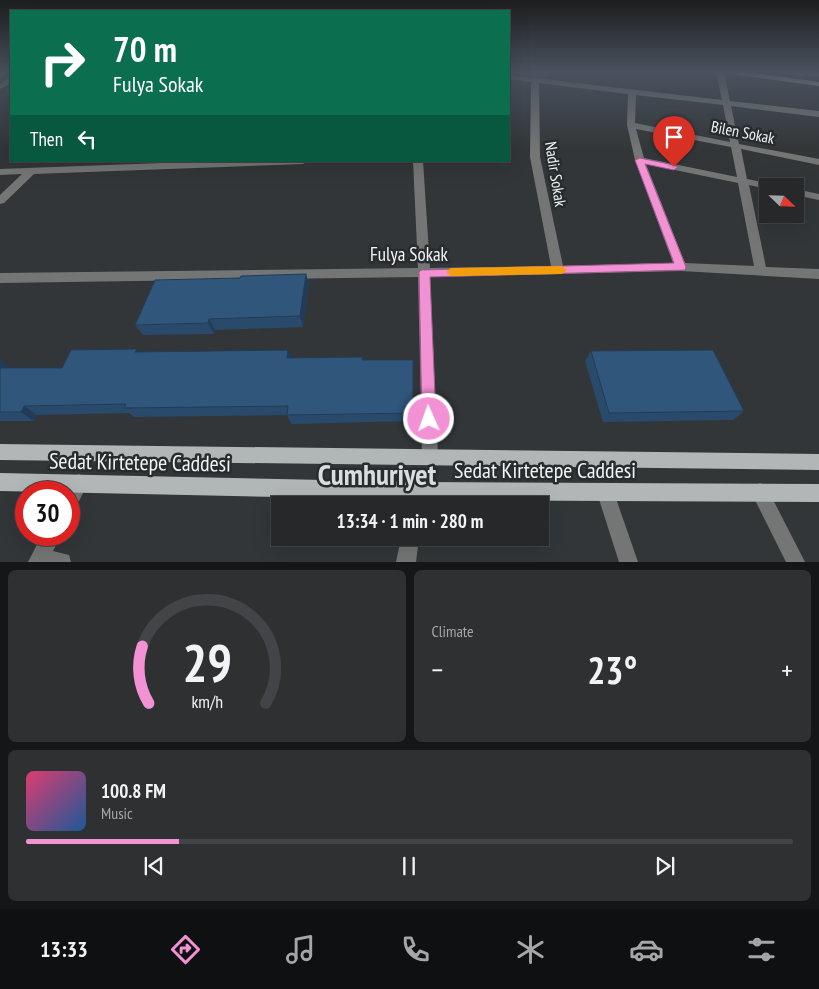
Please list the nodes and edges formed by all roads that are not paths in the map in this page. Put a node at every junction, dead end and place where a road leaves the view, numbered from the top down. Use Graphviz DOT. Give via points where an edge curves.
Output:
graph roads {
  1 [pos="535,98"];
  2 [pos="632,98"];
  3 [pos="677,98"];
  4 [pos="725,98"];
  5 [pos="726,104"];
  6 [pos="819,114"];
  7 [pos="631,125"];
  8 [pos="735,146"];
  9 [pos="640,160"];
  10 [pos="276,162"];
  11 [pos="418,162"];
  12 [pos="819,162"];
  13 [pos="31,171"];
  14 [pos="0,172"];
  15 [pos="743,181"];
  16 [pos="759,184"];
  17 [pos="804,194"];
  18 [pos="819,197"];
  19 [pos="0,201"];
  20 [pos="681,267"];
  21 [pos="558,270"];
  22 [pos="761,270"];
  23 [pos="424,272"];
  24 [pos="819,274"];
  25 [pos="0,278"];
  26 [pos="0,452"];
  27 [pos="430,456"];
  28 [pos="819,462"];
  29 [pos="0,482"];
  30 [pos="15,482"];
  31 [pos="80,483"];
  32 [pos="760,492"];
  33 [pos="606,493"];
  34 [pos="819,493"];
  35 [pos="372,496"];
  36 [pos="493,496"];
  37 [pos="46,546"];
  38 [pos="409,546"];
  39 [pos="38,560"];
  40 [pos="62,562"];
  41 [pos="406,562"];
  42 [pos="629,562"];
  43 [pos="796,562"];
  1 -- 21 [label="street, Nadir Sokak" via="535,157"];
  2 -- 7 [label="street"];
  3 -- 5 [label="street"];
  4 -- 5 [label="street"];
  5 -- 6 [label="street"];
  5 -- 8 [label="street"];
  7 -- 8 [label="street, Bilen Sokak"];
  7 -- 9 [label="street"];
  8 -- 12 [label="street, Bilen Sokak"];
  8 -- 15 [label="street"];
  9 -- 15 [label="street"];
  9 -- 20 [label="street"];
  10 -- 13 [label="street"];
  11 -- 23 [label="street"];
  13 -- 14 [label="street"];
  13 -- 19 [label="street"];
  15 -- 16 [label="street"];
  15 -- 22 [label="street"];
  17 -- 18 [label="street"];
  20 -- 21 [label="street, Fulya Sokak"];
  20 -- 22 [label="street, Fulya Sokak"];
  21 -- 23 [label="street, Fulya Sokak"];
  22 -- 24 [label="street, Fulya Sokak"];
  23 -- 25 [label="street, Fulya Sokak"];
  23 -- 27 [label="street"];
  26 -- 27 [label="main road, Sedat Kirtetepe Caddesi"];
  27 -- 28 [label="main road, Sedat Kirtetepe Caddesi"];
  29 -- 30 [label="main road, Sedat Kirtetepe Caddesi"];
  31 -- 35 [label="main road, Sedat Kirtetepe Caddesi"];
  32 -- 33 [label="main road, Sedat Kirtetepe Caddesi"];
  32 -- 34 [label="main road, Sedat Kirtetepe Caddesi"];
  32 -- 43 [label="street"];
  33 -- 36 [label="main road, Sedat Kirtetepe Caddesi"];
  33 -- 42 [label="street"];
  37 -- 39 [label="street"];
  38 -- 41 [label="street"];
  39 -- 40 [label="street"];
}
